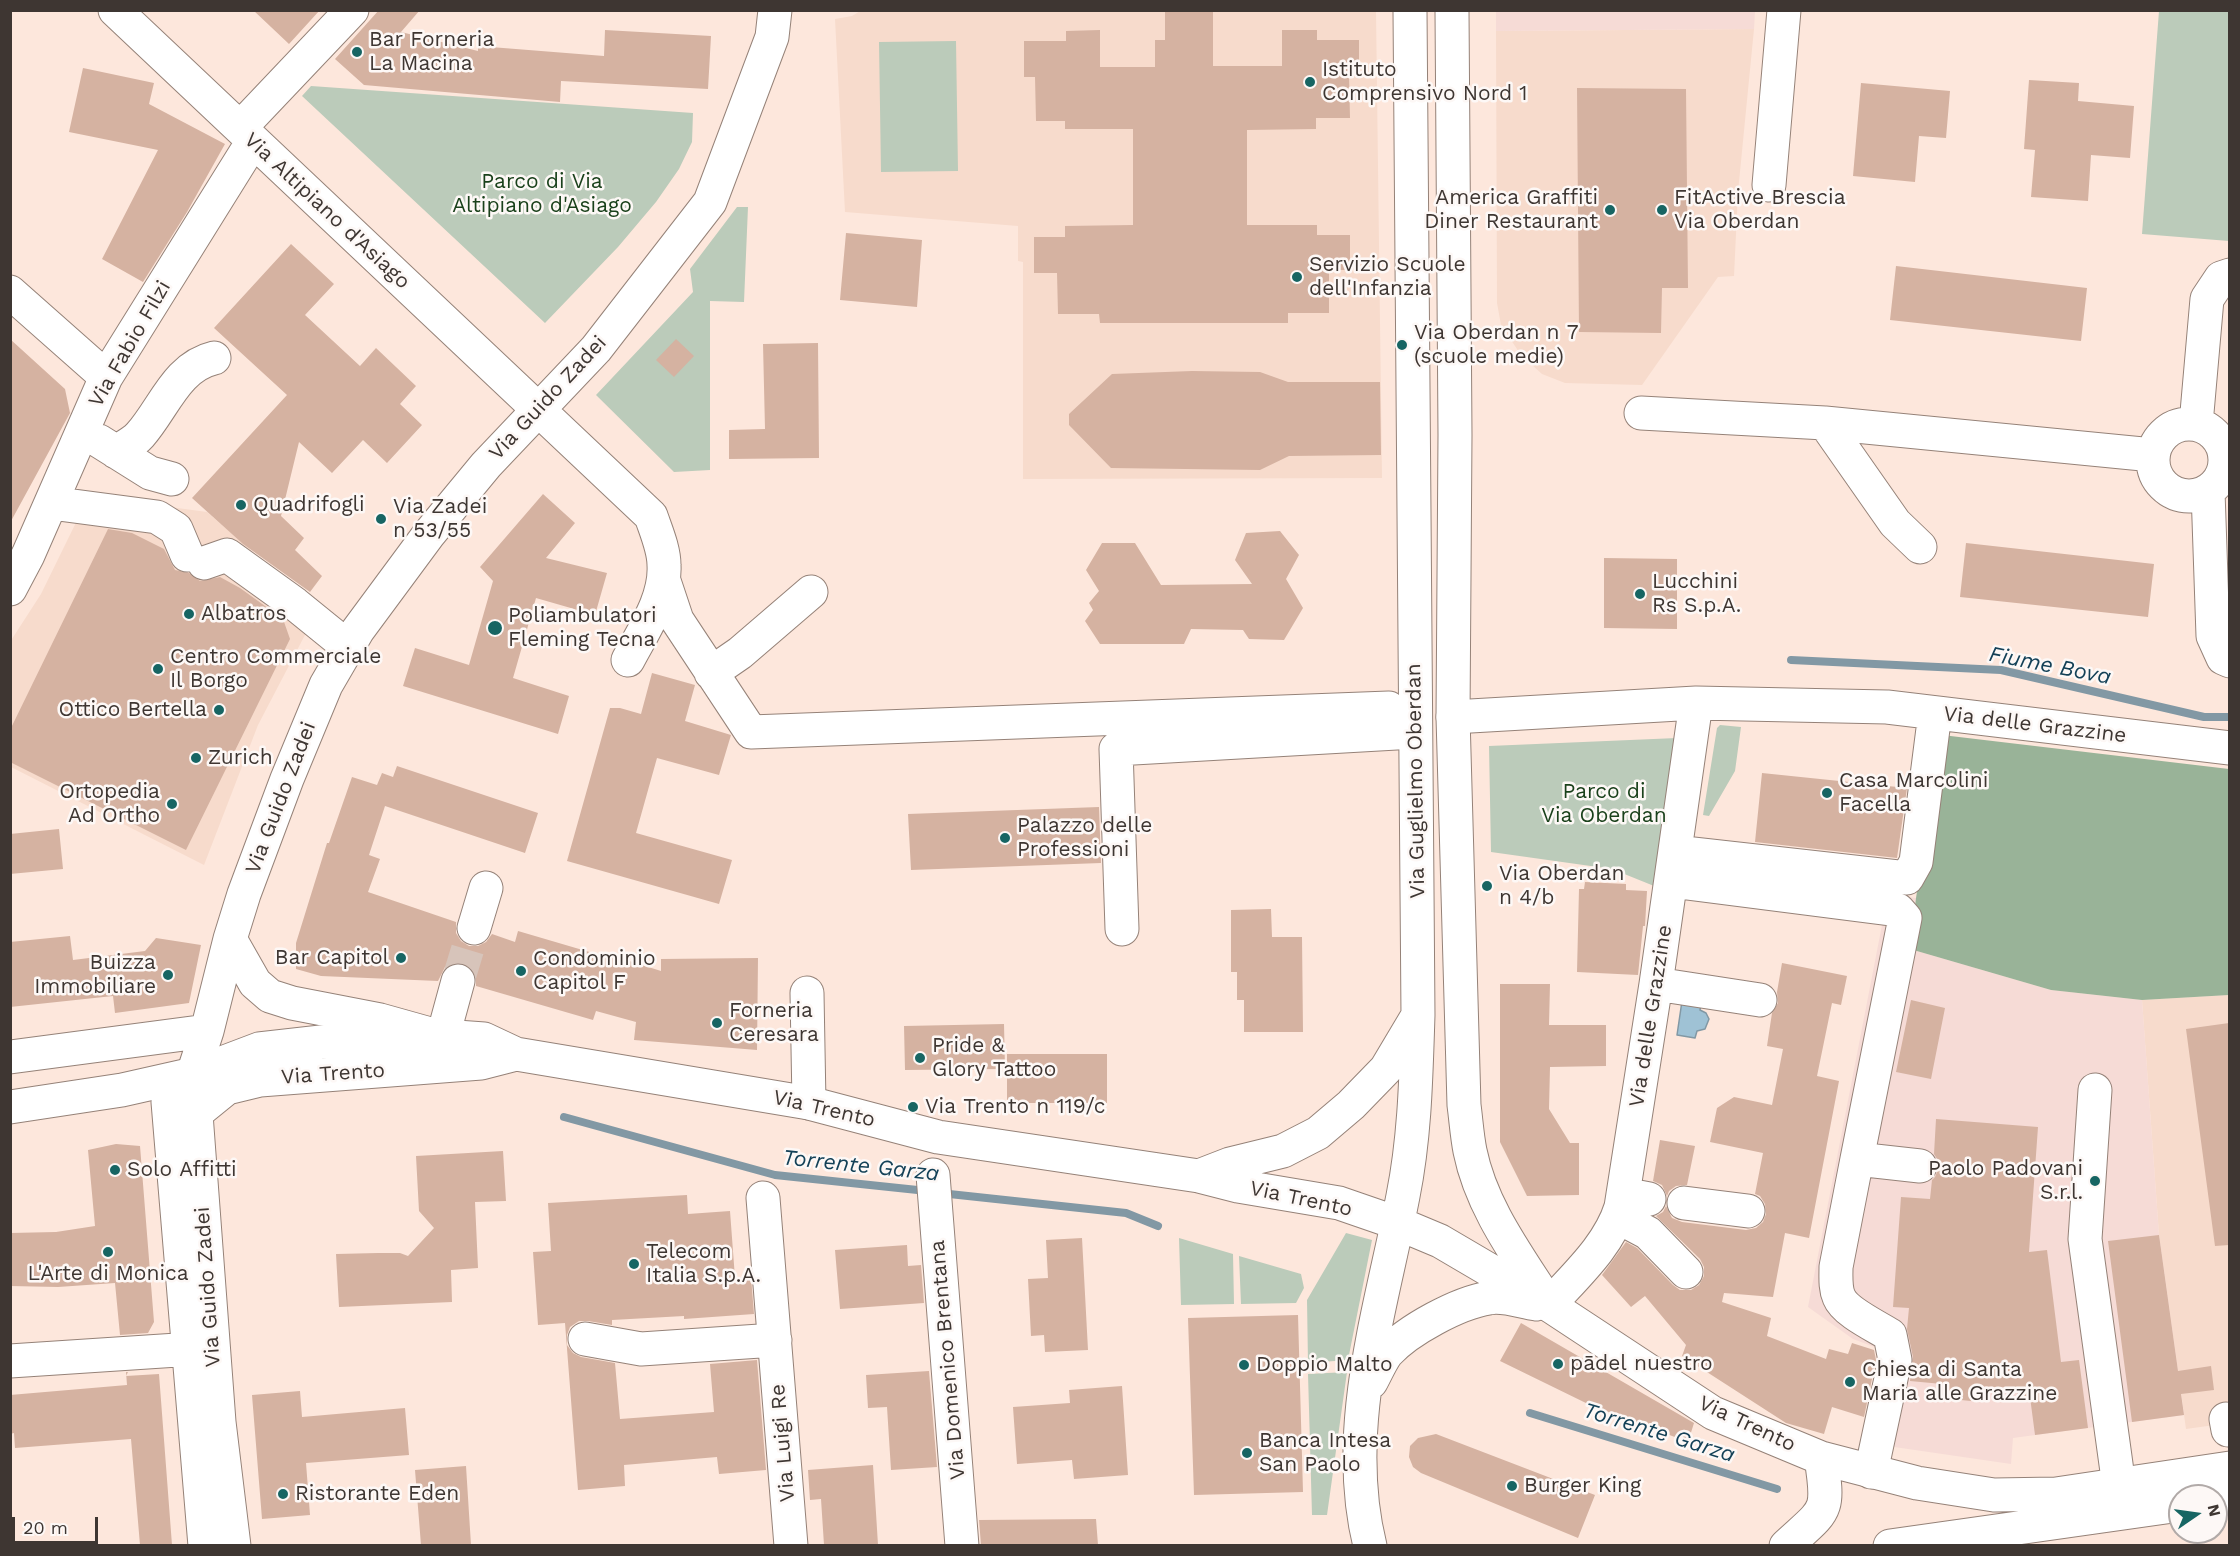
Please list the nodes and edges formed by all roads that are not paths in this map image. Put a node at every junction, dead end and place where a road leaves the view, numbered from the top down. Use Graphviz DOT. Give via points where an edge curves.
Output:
graph roads {
  1 [pos="115,10"];
  2 [pos="352,10"];
  3 [pos="775,10"];
  4 [pos="1410,10"];
  5 [pos="1452,10"];
  6 [pos="1784,10"];
  7 [pos="246,135"];
  8 [pos="1769,185"];
  9 [pos="2229,275"];
  10 [pos="10,292"];
  11 [pos="214,358"];
  12 [pos="106,377"];
  13 [pos="539,410"];
  14 [pos="1641,413"];
  15 [pos="1825,423"];
  16 [pos="2196,424"];
  17 [pos="83,430"];
  18 [pos="117,452"];
  19 [pos="2152,455"];
  20 [pos="172,479"];
  21 [pos="2208,491"];
  22 [pos="51,503"];
  23 [pos="1920,548"];
  24 [pos="10,589"];
  25 [pos="661,591"];
  26 [pos="811,592"];
  27 [pos="316,595"];
  28 [pos="353,639"];
  29 [pos="628,660"];
  30 [pos="2229,661"];
  31 [pos="711,673"];
  32 [pos="1696,703"];
  33 [pos="1389,708"];
  34 [pos="1935,713"];
  35 [pos="1453,717"];
  36 [pos="1414,732"];
  37 [pos="2229,748"];
  38 [pos="1673,867"];
  39 [pos="486,888"];
  40 [pos="474,928"];
  41 [pos="1122,929"];
  42 [pos="230,939"];
  43 [pos="458,981"];
  44 [pos="1656,984"];
  45 [pos="807,993"];
  46 [pos="1760,1000"];
  47 [pos="1418,1015"];
  48 [pos="207,1031"];
  49 [pos="440,1036"];
  50 [pos="516,1054"];
  51 [pos="10,1057"];
  52 [pos="193,1074"];
  53 [pos="2095,1090"];
  54 [pos="809,1102"];
  55 [pos="10,1107"];
  56 [pos="195,1114"];
  57 [pos="1857,1159"];
  58 [pos="1920,1166"];
  59 [pos="1199,1176"];
  60 [pos="934,1191"];
  61 [pos="763,1198"];
  62 [pos="1630,1203"];
  63 [pos="1684,1203"];
  64 [pos="1748,1211"];
  65 [pos="1398,1223"];
  66 [pos="1686,1272"];
  67 [pos="1549,1305"];
  68 [pos="585,1339"];
  69 [pos="775,1340"];
  70 [pos="201,1348"];
  71 [pos="10,1361"];
  72 [pos="1364,1395"];
  73 [pos="1821,1458"];
  74 [pos="2229,1468"];
  75 [pos="1872,1472"];
  76 [pos="2119,1486"];
  77 [pos="2168,1507"];
  78 [pos="1997,1538"];
  79 [pos="205,1545"];
  80 [pos="234,1545"];
  81 [pos="791,1545"];
  82 [pos="963,1545"];
  83 [pos="1370,1545"];
  84 [pos="1786,1545"];
  85 [pos="1890,1545"];
  1 -- 7 [label="street, Via Altipiano d'Asiago"];
  2 -- 7 [label="street, Via Fabio Filzi"];
  3 -- 13 [label="street, Via Guido Zadei" via="772,37 710,202 596,349"];
  4 -- 36 [label="street, Via Guglielmo Oberdan"];
  5 -- 35 [label="street, Via Guglielmo Oberdan"];
  6 -- 8 [label="street"];
  7 -- 12 [label="street, Via Fabio Filzi"];
  7 -- 13 [label="street, Via Altipiano d'Asiago"];
  9 -- 16 [label="street" via="2221,278 2207,298"];
  10 -- 12 [label="street"];
  11 -- 18 [label="street" via="185,372 138,437"];
  12 -- 17 [label="street, Via Fabio Filzi"];
  13 -- 25 [label="street, Via Altipiano d'Asiago" via="651,516 664,562"];
  13 -- 28 [label="street, Via Guido Zadei" via="479,473 429,534"];
  14 -- 15 [label="street"];
  15 -- 19 [label="street"];
  15 -- 23 [label="street" via="1895,524"];
  16 -- 19 [label="street" via="2169,428"];
  16 -- 21 [label="street" via="2215,434 2223,448 2225,464 2220,479"];
  17 -- 18 [label="street"];
  17 -- 22 [label="street, Via Fabio Filzi"];
  18 -- 20 [label="street" via="150,473"];
  19 -- 21 [label="street" via="2154,472 2163,486 2177,494 2193,496"];
  21 -- 30 [label="street" via="2213,636 2223,658"];
  22 -- 24 [label="street, Via Fabio Filzi"];
  22 -- 28 [label="street" via="157,517 176,529 195,559 227,555 295,604"];
  25 -- 29 [label="street"];
  25 -- 31 [label="street, Via Altipiano d'Asiago"];
  26 -- 31 [label="street"];
  27 -- 28 [label="street"];
  28 -- 42 [label="street, Via Guido Zadei" via="326,685 287,779"];
  31 -- 33 [label="street, Via Altipiano d'Asiago" via="751,732"];
  32 -- 34 [label="street, Via delle Grazzine" via="1887,707"];
  32 -- 35 [label="street, Via delle Grazzine"];
  32 -- 38 [label="street, Via delle Grazzine"];
  34 -- 37 [label="street, Via delle Grazzine"];
  34 -- 38 [label="street" via="1916,862 1907,878"];
  35 -- 67 [label="street, Via Guglielmo Oberdan" via="1464,1105 1470,1152 1483,1194 1500,1228"];
  36 -- 41 [label="street" via="1116,749"];
  36 -- 47 [label="street, Via Guglielmo Oberdan"];
  38 -- 44 [label="street, Via delle Grazzine"];
  38 -- 57 [label="street" via="1898,910 1905,918"];
  39 -- 40 [label="street"];
  42 -- 48 [label="street, Via Guido Zadei"];
  42 -- 49 [label="street, Via Trento" via="255,983 270,996"];
  43 -- 49 [label="street"];
  44 -- 46 [label="street"];
  44 -- 62 [label="street, Via delle Grazzine"];
  45 -- 54 [label="street"];
  47 -- 59 [label="street" via="1386,1069 1318,1133 1283,1151"];
  47 -- 65 [label="street, Via Guglielmo Oberdan" via="1414,1125"];
  48 -- 51 [label="street"];
  48 -- 52 [label="street, Via Guido Zadei"];
  49 -- 50 [label="street, Via Trento" via="484,1039"];
  49 -- 52 [label="street, Via Trento" via="259,1049"];
  50 -- 54 [label="street, Via Trento"];
  50 -- 56 [label="street, Via Trento" via="481,1064 260,1080 227,1088"];
  52 -- 55 [label="street, Via Trento" via="122,1090"];
  52 -- 56 [label="street, Via Guido Zadei"];
  52 -- 70 [label="street" via="168,1102"];
  53 -- 76 [label="street" via="2085,1239"];
  54 -- 59 [label="street, Via Trento" via="938,1137"];
  56 -- 70 [label="street, Via Guido Zadei"];
  57 -- 58 [label="street"];
  57 -- 75 [label="street" via="1836,1284 1839,1298 1850,1310 1890,1335 1895,1360"];
  59 -- 65 [label="street, Via Trento" via="1339,1203"];
  60 -- 82 [label="street, Via Domenico Brentana"];
  61 -- 69 [label="street, Via Luigi Re"];
  62 -- 66 [label="street" via="1648,1233"];
  62 -- 67 [label="street, Via delle Grazzine" via="1598,1250"];
  63 -- 64 [label="street"];
  65 -- 67 [label="street, Via Trento" via="1440,1241"];
  65 -- 72 [label="street, Via Guglielmo Oberdan"];
  67 -- 72 [label="street" via="1491,1297 1435,1318 1387,1354"];
  67 -- 73 [label="street, Via Trento" via="1713,1413"];
  68 -- 69 [label="street" via="641,1349"];
  69 -- 81 [label="street, Via Luigi Re"];
  70 -- 71 [label="street"];
  70 -- 79 [label="street"];
  70 -- 80 [label="street, Via Guido Zadei" via="219,1422"];
  72 -- 83 [label="street, Via Guglielmo Oberdan" via="1359,1464 1363,1516"];
  73 -- 75 [label="street, Via Trento"];
  73 -- 84 [label="street" via="1827,1494 1823,1511"];
  74 -- 76 [label="street, Via Trento"];
  75 -- 76 [label="street, Via Trento" via="1994,1495 2030,1496"];
  77 -- 78 [label="street"];
  78 -- 85 [label="street"];
}
